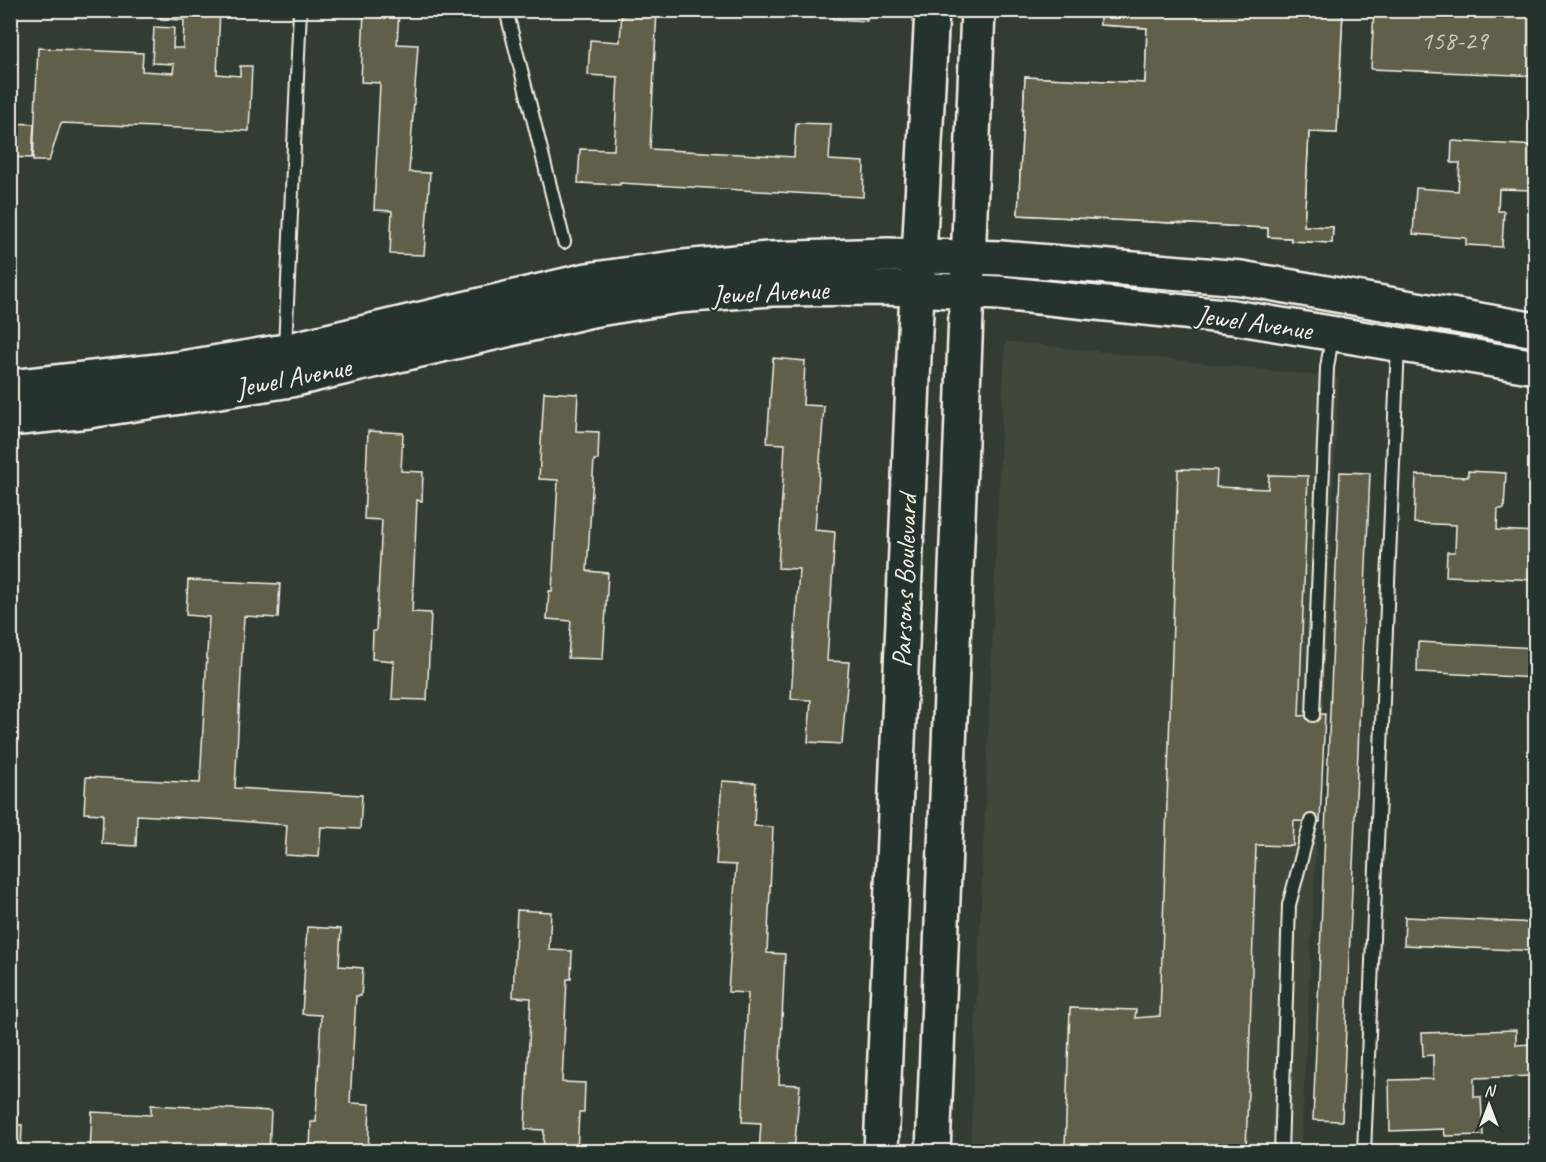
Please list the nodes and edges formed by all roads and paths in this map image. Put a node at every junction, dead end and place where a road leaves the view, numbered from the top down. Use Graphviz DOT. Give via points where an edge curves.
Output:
graph roads {
  1 [pos="300,10"];
  2 [pos="506,10"];
  3 [pos="932,10"];
  4 [pos="978,10"];
  5 [pos="564,242"];
  6 [pos="919,255"];
  7 [pos="969,257"];
  8 [pos="917,289"];
  9 [pos="967,292"];
  10 [pos="1536,330"];
  11 [pos="1332,333"];
  12 [pos="1398,344"];
  13 [pos="285,351"];
  14 [pos="1536,367"];
  15 [pos="10,387"];
  16 [pos="10,419"];
  17 [pos="1313,715"];
  18 [pos="1311,821"];
  19 [pos="881,1152"];
  20 [pos="933,1152"];
  21 [pos="1281,1152"];
  22 [pos="1364,1152"];
  1 -- 13 [label="lane"];
  2 -- 5 [label="lane"];
  3 -- 6 [label="street, Parsons Boulevard"];
  4 -- 7 [label="street, Parsons Boulevard"];
  6 -- 7 [label="street, Jewel Avenue"];
  6 -- 8 [label="street, Parsons Boulevard"];
  6 -- 13 [label="street, Jewel Avenue" via="768,259 609,277"];
  7 -- 9 [label="street, Parsons Boulevard"];
  7 -- 10 [label="street, Jewel Avenue" via="1241,278"];
  8 -- 9 [label="street, Jewel Avenue"];
  8 -- 16 [label="street, Jewel Avenue" via="771,289 678,296 592,310 291,380"];
  8 -- 19 [label="street, Parsons Boulevard"];
  9 -- 11 [label="street, Jewel Avenue" via="1233,317"];
  9 -- 20 [label="street, Parsons Boulevard"];
  11 -- 12 [label="street, Jewel Avenue"];
  11 -- 17 [label="lane" via="1327,368"];
  12 -- 14 [label="street, Jewel Avenue"];
  12 -- 22 [label="lane"];
  13 -- 15 [label="street, Jewel Avenue" via="176,369"];
  18 -- 21 [label="lane" via="1289,905"];
}
